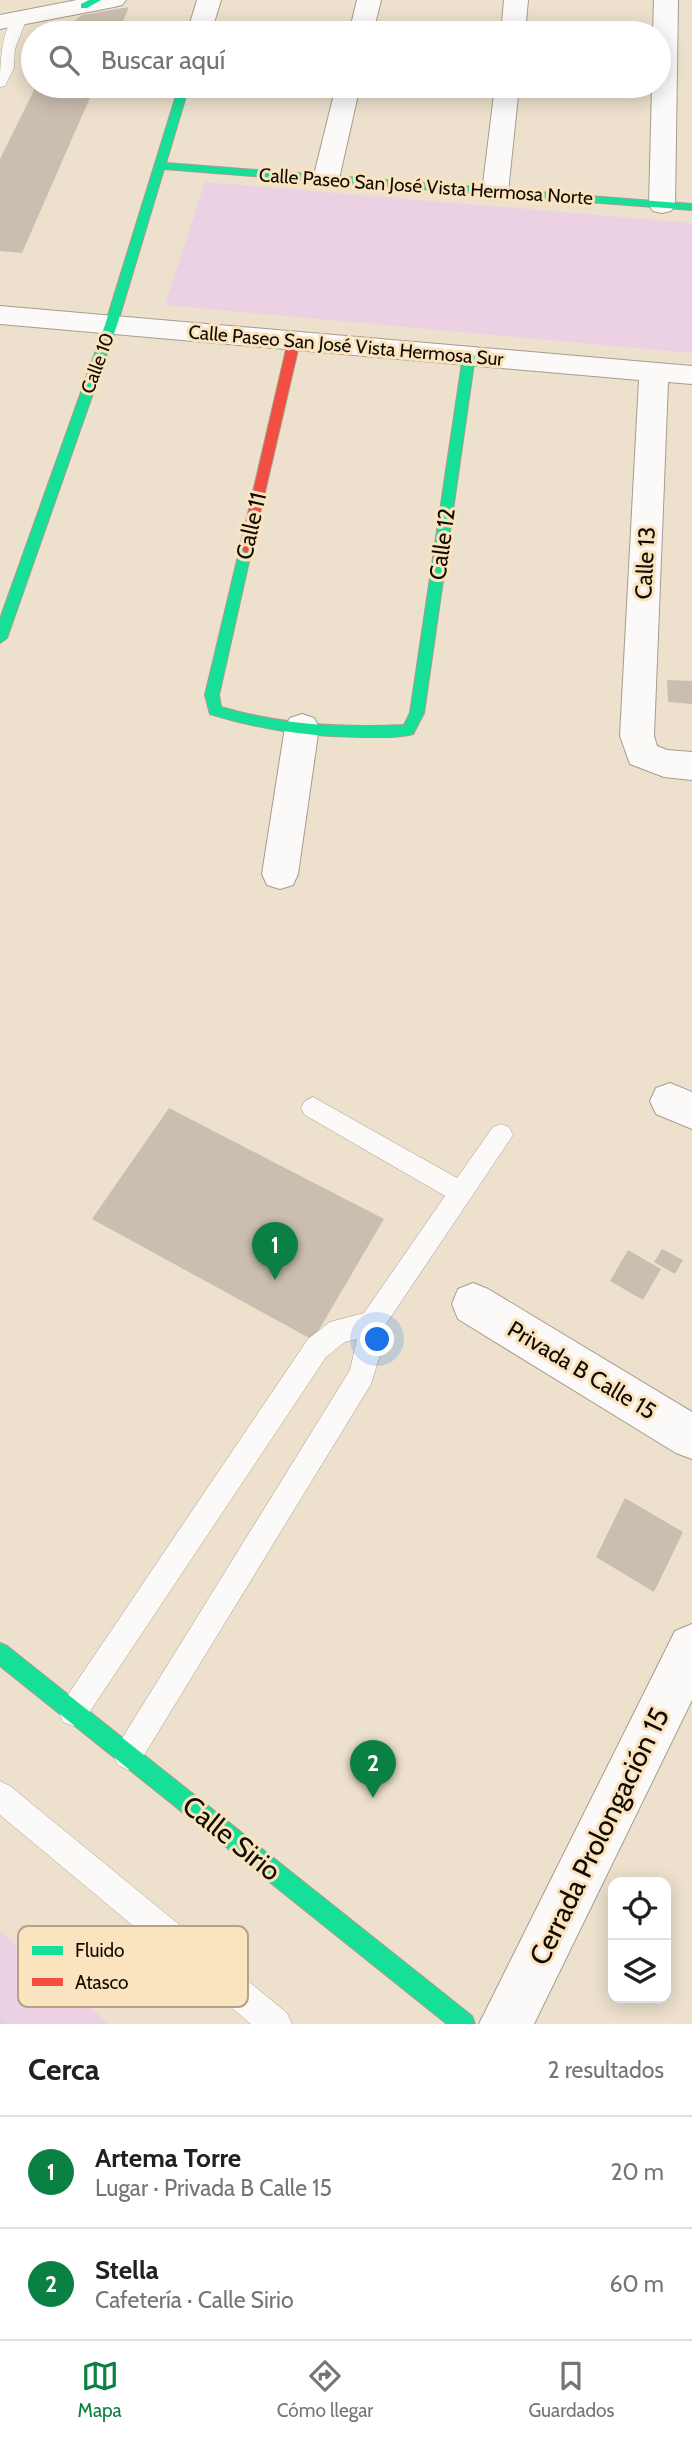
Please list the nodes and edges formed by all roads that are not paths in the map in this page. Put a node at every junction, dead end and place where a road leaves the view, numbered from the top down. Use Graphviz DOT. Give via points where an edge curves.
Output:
graph roads {
  1 [pos="114,0"];
  2 [pos="209,0"];
  3 [pos="369,0"];
  4 [pos="516,0"];
  5 [pos="666,0"];
  6 [pos="90,3"];
  7 [pos="10,20"];
  8 [pos="203,21"];
  9 [pos="364,21"];
  10 [pos="514,21"];
  11 [pos="666,21"];
  12 [pos="4,50"];
  13 [pos="0,83"];
  14 [pos="180,98"];
  15 [pos="345,98"];
  16 [pos="506,98"];
  17 [pos="664,98"];
  18 [pos="160,166"];
  19 [pos="326,178"];
  20 [pos="495,192"];
  21 [pos="662,205"];
  22 [pos="692,207"];
  23 [pos="0,316"];
  24 [pos="111,325"];
  25 [pos="293,341"];
  26 [pos="469,356"];
  27 [pos="654,372"];
  28 [pos="692,375"];
  29 [pos="0,638"];
  30 [pos="302,727"];
  31 [pos="692,766"];
  32 [pos="280,874"];
  33 [pos="313,1108"];
  34 [pos="501,1135"];
  35 [pos="461,1193"];
  36 [pos="473,1304"];
  37 [pos="372,1324"];
  38 [pos="692,1437"];
  39 [pos="692,1648"];
  40 [pos="0,1653"];
  41 [pos="73,1712"];
  42 [pos="128,1755"];
  43 [pos="0,1796"];
  44 [pos="157,1926"];
  45 [pos="248,2001"];
  46 [pos="276,2024"];
  47 [pos="464,2024"];
  48 [pos="506,2024"];
  1 -- 6 [label="street"];
  2 -- 8 [label="street"];
  3 -- 9 [label="street"];
  4 -- 10 [label="street"];
  5 -- 11 [label="street"];
  6 -- 7 [label="street"];
  7 -- 12 [label="lane"];
  12 -- 13 [label="lane" via="7,68"];
  14 -- 18 [label="street, Calle 10"];
  15 -- 19 [label="street"];
  16 -- 20 [label="street"];
  17 -- 21 [label="street"];
  18 -- 19 [label="street, Calle Paseo San José Vista Hermosa Norte"];
  18 -- 24 [label="street, Calle 10"];
  19 -- 20 [label="street, Calle Paseo San José Vista Hermosa Norte"];
  20 -- 21 [label="street, Calle Paseo San José Vista Hermosa Norte"];
  21 -- 22 [label="street, Calle Paseo San José Vista Hermosa Norte"];
  23 -- 24 [label="street, Calle Paseo San José Vista Hermosa Sur"];
  24 -- 25 [label="street, Calle Paseo San José Vista Hermosa Sur"];
  24 -- 29 [label="street, Calle 10"];
  25 -- 26 [label="street, Calle Paseo San José Vista Hermosa Sur"];
  25 -- 30 [label="street, Calle 11" via="212,695 215,710 232,718"];
  26 -- 27 [label="street, Calle Paseo San José Vista Hermosa Sur"];
  26 -- 30 [label="street, Calle 12" via="417,713 408,730 381,733"];
  27 -- 28 [label="street, Calle Paseo San José Vista Hermosa Sur"];
  27 -- 31 [label="street, Calle 13" via="637,736 642,754 664,763"];
  30 -- 32 [label="street"];
  33 -- 35 [label="lane"];
  34 -- 35 [label="lane"];
  35 -- 37 [label="lane"];
  36 -- 38 [label="street, Privada B Calle 15"];
  37 -- 41 [label="lane" via="339,1331 317,1348"];
  37 -- 42 [label="lane" via="362,1375"];
  39 -- 48 [label="street, Cerrada Prolongación 15"];
  40 -- 41 [label="street, Calle Sirio"];
  41 -- 42 [label="street, Calle Sirio"];
  42 -- 47 [label="street, Calle Sirio"];
  43 -- 44 [label="lane"];
  45 -- 46 [label="lane"];
}
